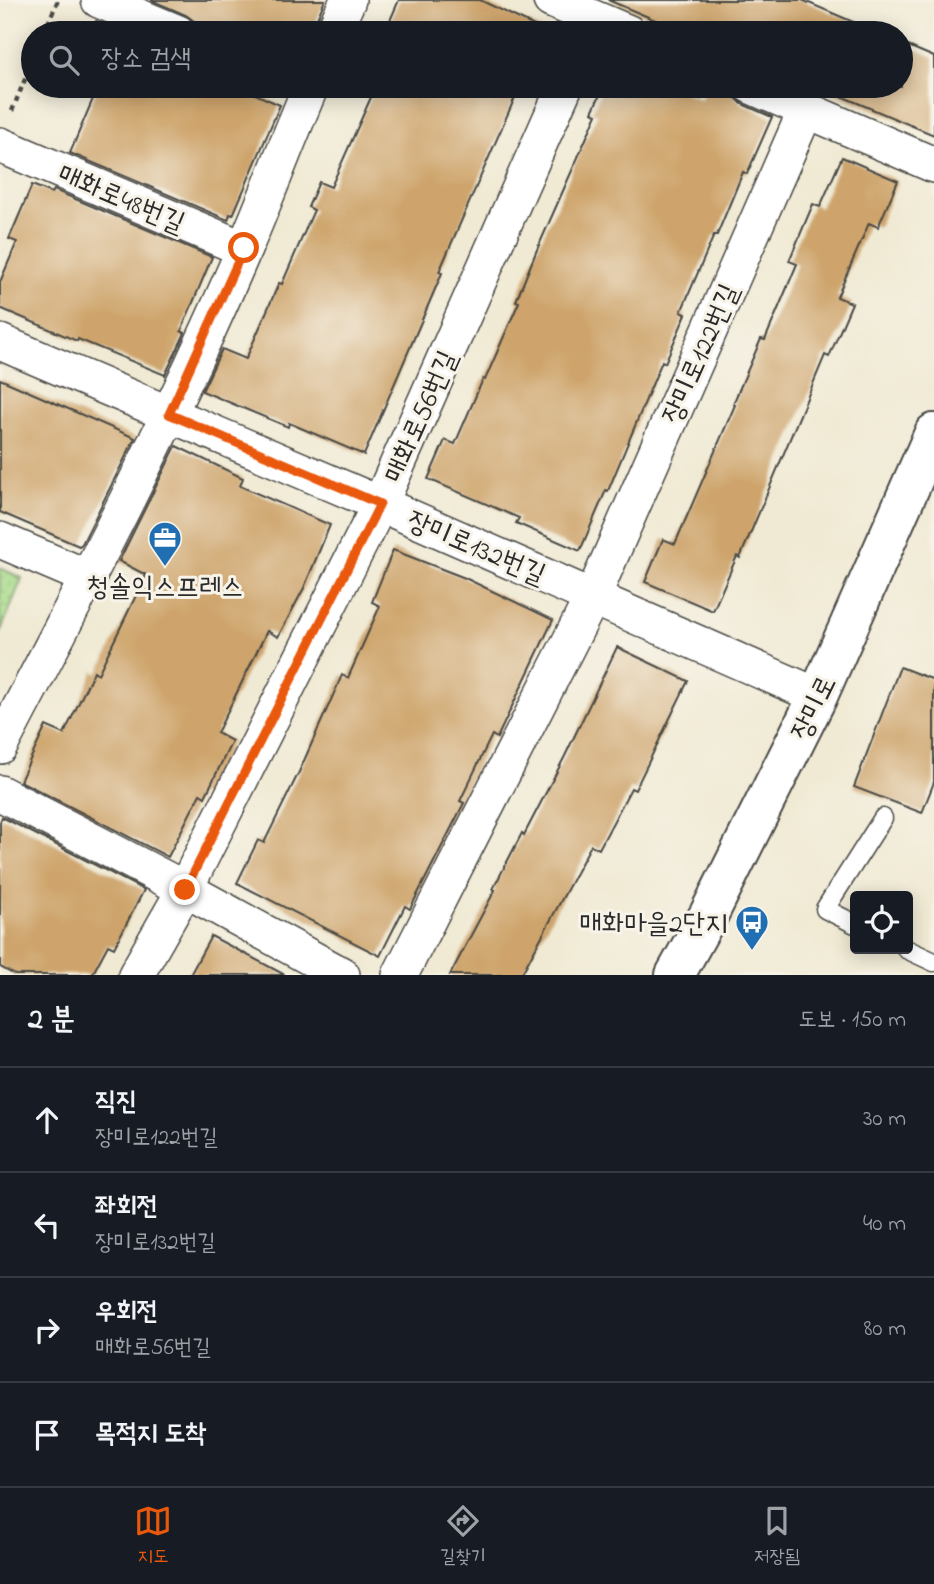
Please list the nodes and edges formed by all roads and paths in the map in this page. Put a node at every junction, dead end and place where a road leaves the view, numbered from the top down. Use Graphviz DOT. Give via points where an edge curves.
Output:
graph roads {
  1 [pos="58,0"];
  2 [pos="99,0"];
  3 [pos="348,0"];
  4 [pos="551,0"];
  5 [pos="595,17"];
  6 [pos="49,21"];
  7 [pos="149,21"];
  8 [pos="338,21"];
  9 [pos="21,90"];
  10 [pos="304,98"];
  11 [pos="560,98"];
  12 [pos="778,98"];
  13 [pos="806,110"];
  14 [pos="5,131"];
  15 [pos="934,165"];
  16 [pos="244,248"];
  17 [pos="0,342"];
  18 [pos="169,414"];
  19 [pos="934,433"];
  20 [pos="380,504"];
  21 [pos="0,540"];
  22 [pos="89,578"];
  23 [pos="593,596"];
  24 [pos="818,696"];
  25 [pos="0,746"];
  26 [pos="0,793"];
  27 [pos="883,818"];
  28 [pos="185,890"];
  29 [pos="850,922"];
  30 [pos="913,952"];
  31 [pos="934,962"];
  32 [pos="136,975"];
  33 [pos="342,975"];
  34 [pos="400,975"];
  35 [pos="675,975"];
  1 -- 6 [label="path"];
  2 -- 7 [label="street"];
  3 -- 8 [label="street"];
  4 -- 5 [label="street"];
  9 -- 14 [label="path"];
  10 -- 16 [label="street"];
  11 -- 20 [label="street, 매화로56번길"];
  12 -- 13 [label="street"];
  13 -- 15 [label="street"];
  13 -- 23 [label="street, 장미로122번길"];
  14 -- 16 [label="street, 매화로48번길"];
  16 -- 18 [label="street"];
  17 -- 18 [label="street, 장미로132번길"];
  18 -- 20 [label="street, 장미로132번길"];
  18 -- 22 [label="street"];
  19 -- 24 [label="street, 장미로"];
  20 -- 23 [label="street, 장미로132번길"];
  20 -- 28 [label="street, 매화로56번길"];
  21 -- 22 [label="street"];
  22 -- 25 [label="street"];
  23 -- 24 [label="street, 장미로132번길"];
  23 -- 34 [label="street"];
  24 -- 35 [label="street, 장미로"];
  26 -- 28 [label="street"];
  27 -- 29 [label="lane" via="825,909"];
  28 -- 32 [label="street, 매화로56번길"];
  28 -- 33 [label="street"];
  30 -- 31 [label="lane"];
}
